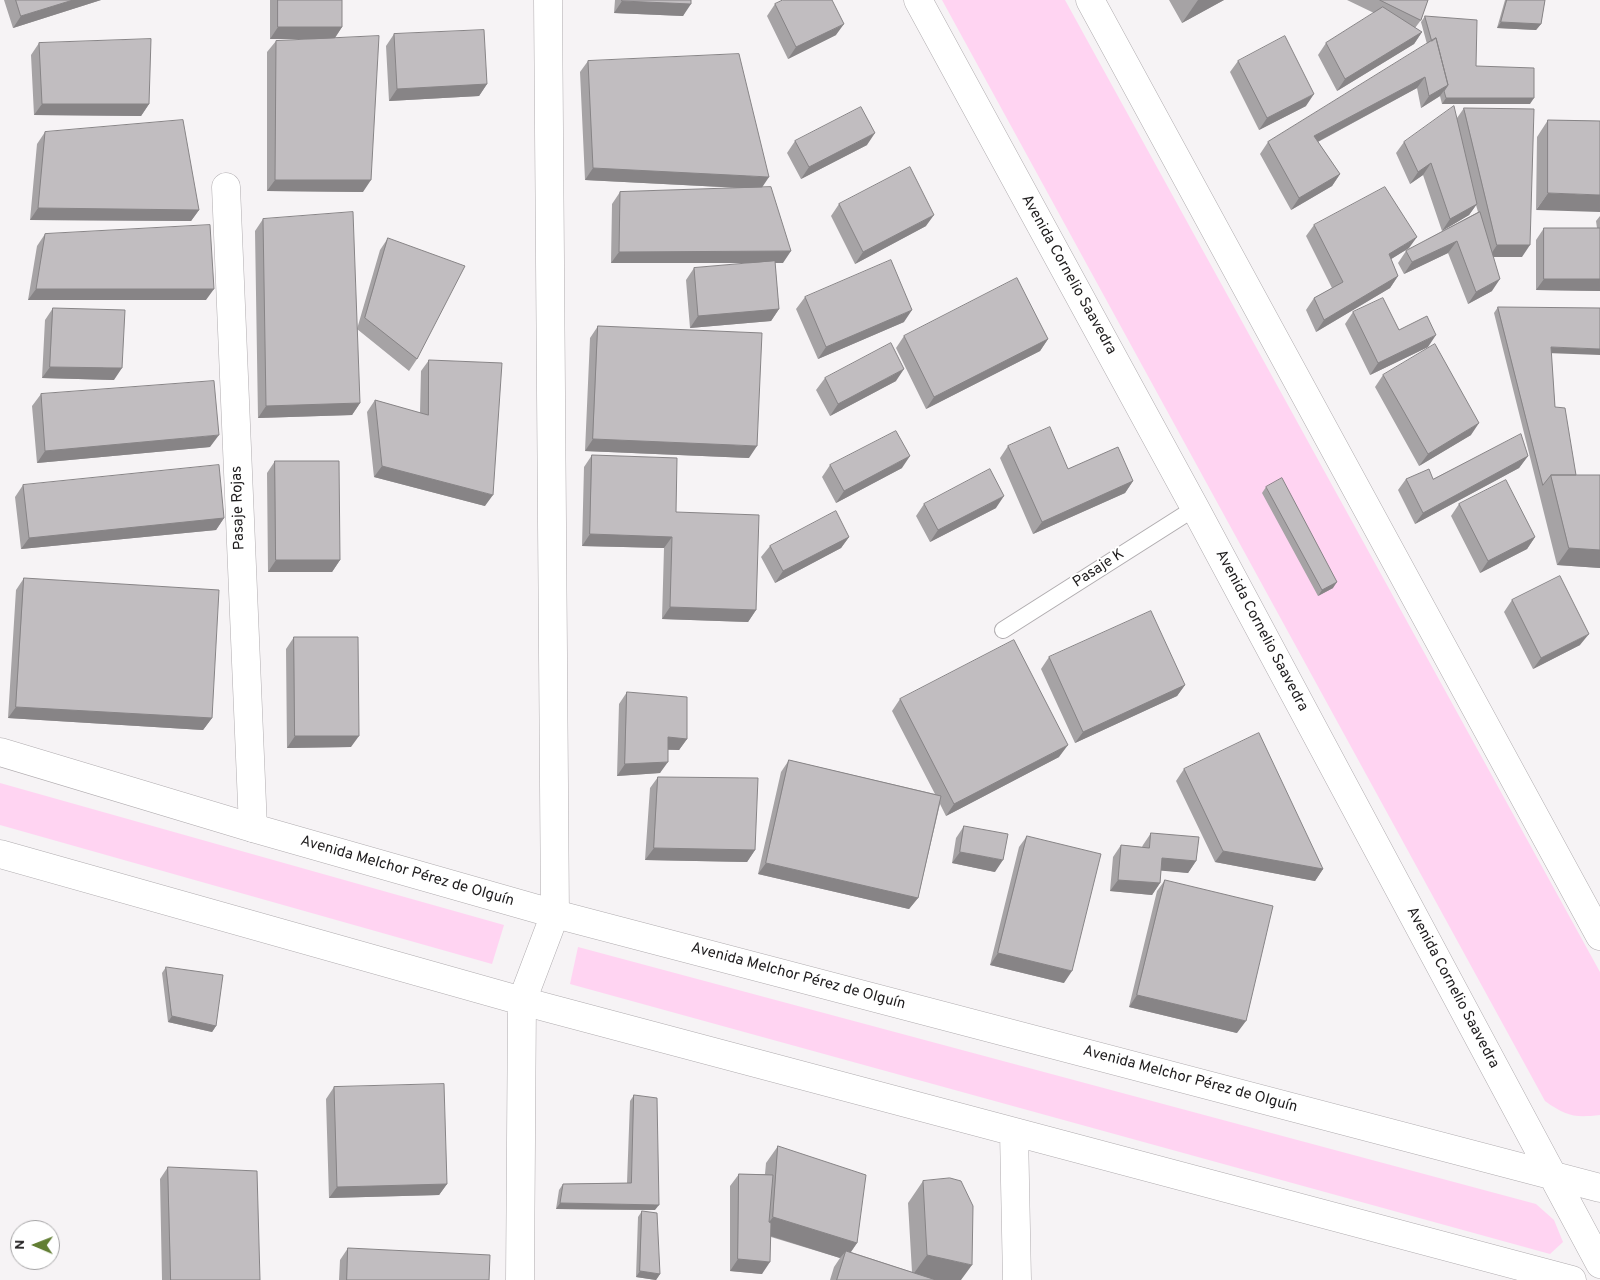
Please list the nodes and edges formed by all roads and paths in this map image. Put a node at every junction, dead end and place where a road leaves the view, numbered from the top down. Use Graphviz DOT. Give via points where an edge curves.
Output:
graph roads {
  1 [pos="548,0"];
  2 [pos="918,0"];
  3 [pos="1090,0"];
  4 [pos="226,187"];
  5 [pos="1195,508"];
  6 [pos="1003,630"];
  7 [pos="0,752"];
  8 [pos="253,828"];
  9 [pos="0,854"];
  10 [pos="555,914"];
  11 [pos="1600,936"];
  12 [pos="522,1001"];
  13 [pos="1014,1132"];
  14 [pos="1553,1176"];
  15 [pos="1600,1188"];
  16 [pos="1600,1264"];
  17 [pos="520,1280"];
  18 [pos="1017,1280"];
  19 [pos="1572,1280"];
  1 -- 10 [label="street"];
  2 -- 5 [label="street, Avenida Cornelio Saavedra"];
  3 -- 11 [label="street"];
  4 -- 8 [label="street, Pasaje Rojas"];
  5 -- 6 [label="lane, Pasaje K"];
  5 -- 14 [label="street, Avenida Cornelio Saavedra"];
  7 -- 8 [label="street, Avenida Melchor Pérez de Olguín"];
  8 -- 10 [label="street, Avenida Melchor Pérez de Olguín"];
  9 -- 12 [label="street"];
  10 -- 12 [label="street"];
  10 -- 14 [label="street, Avenida Melchor Pérez de Olguín"];
  12 -- 13 [label="street"];
  12 -- 17 [label="street"];
  13 -- 18 [label="street"];
  13 -- 19 [label="street"];
  14 -- 15 [label="street, Avenida Melchor Pérez de Olguín"];
  14 -- 16 [label="street, Avenida Cornelio Saavedra"];
}
